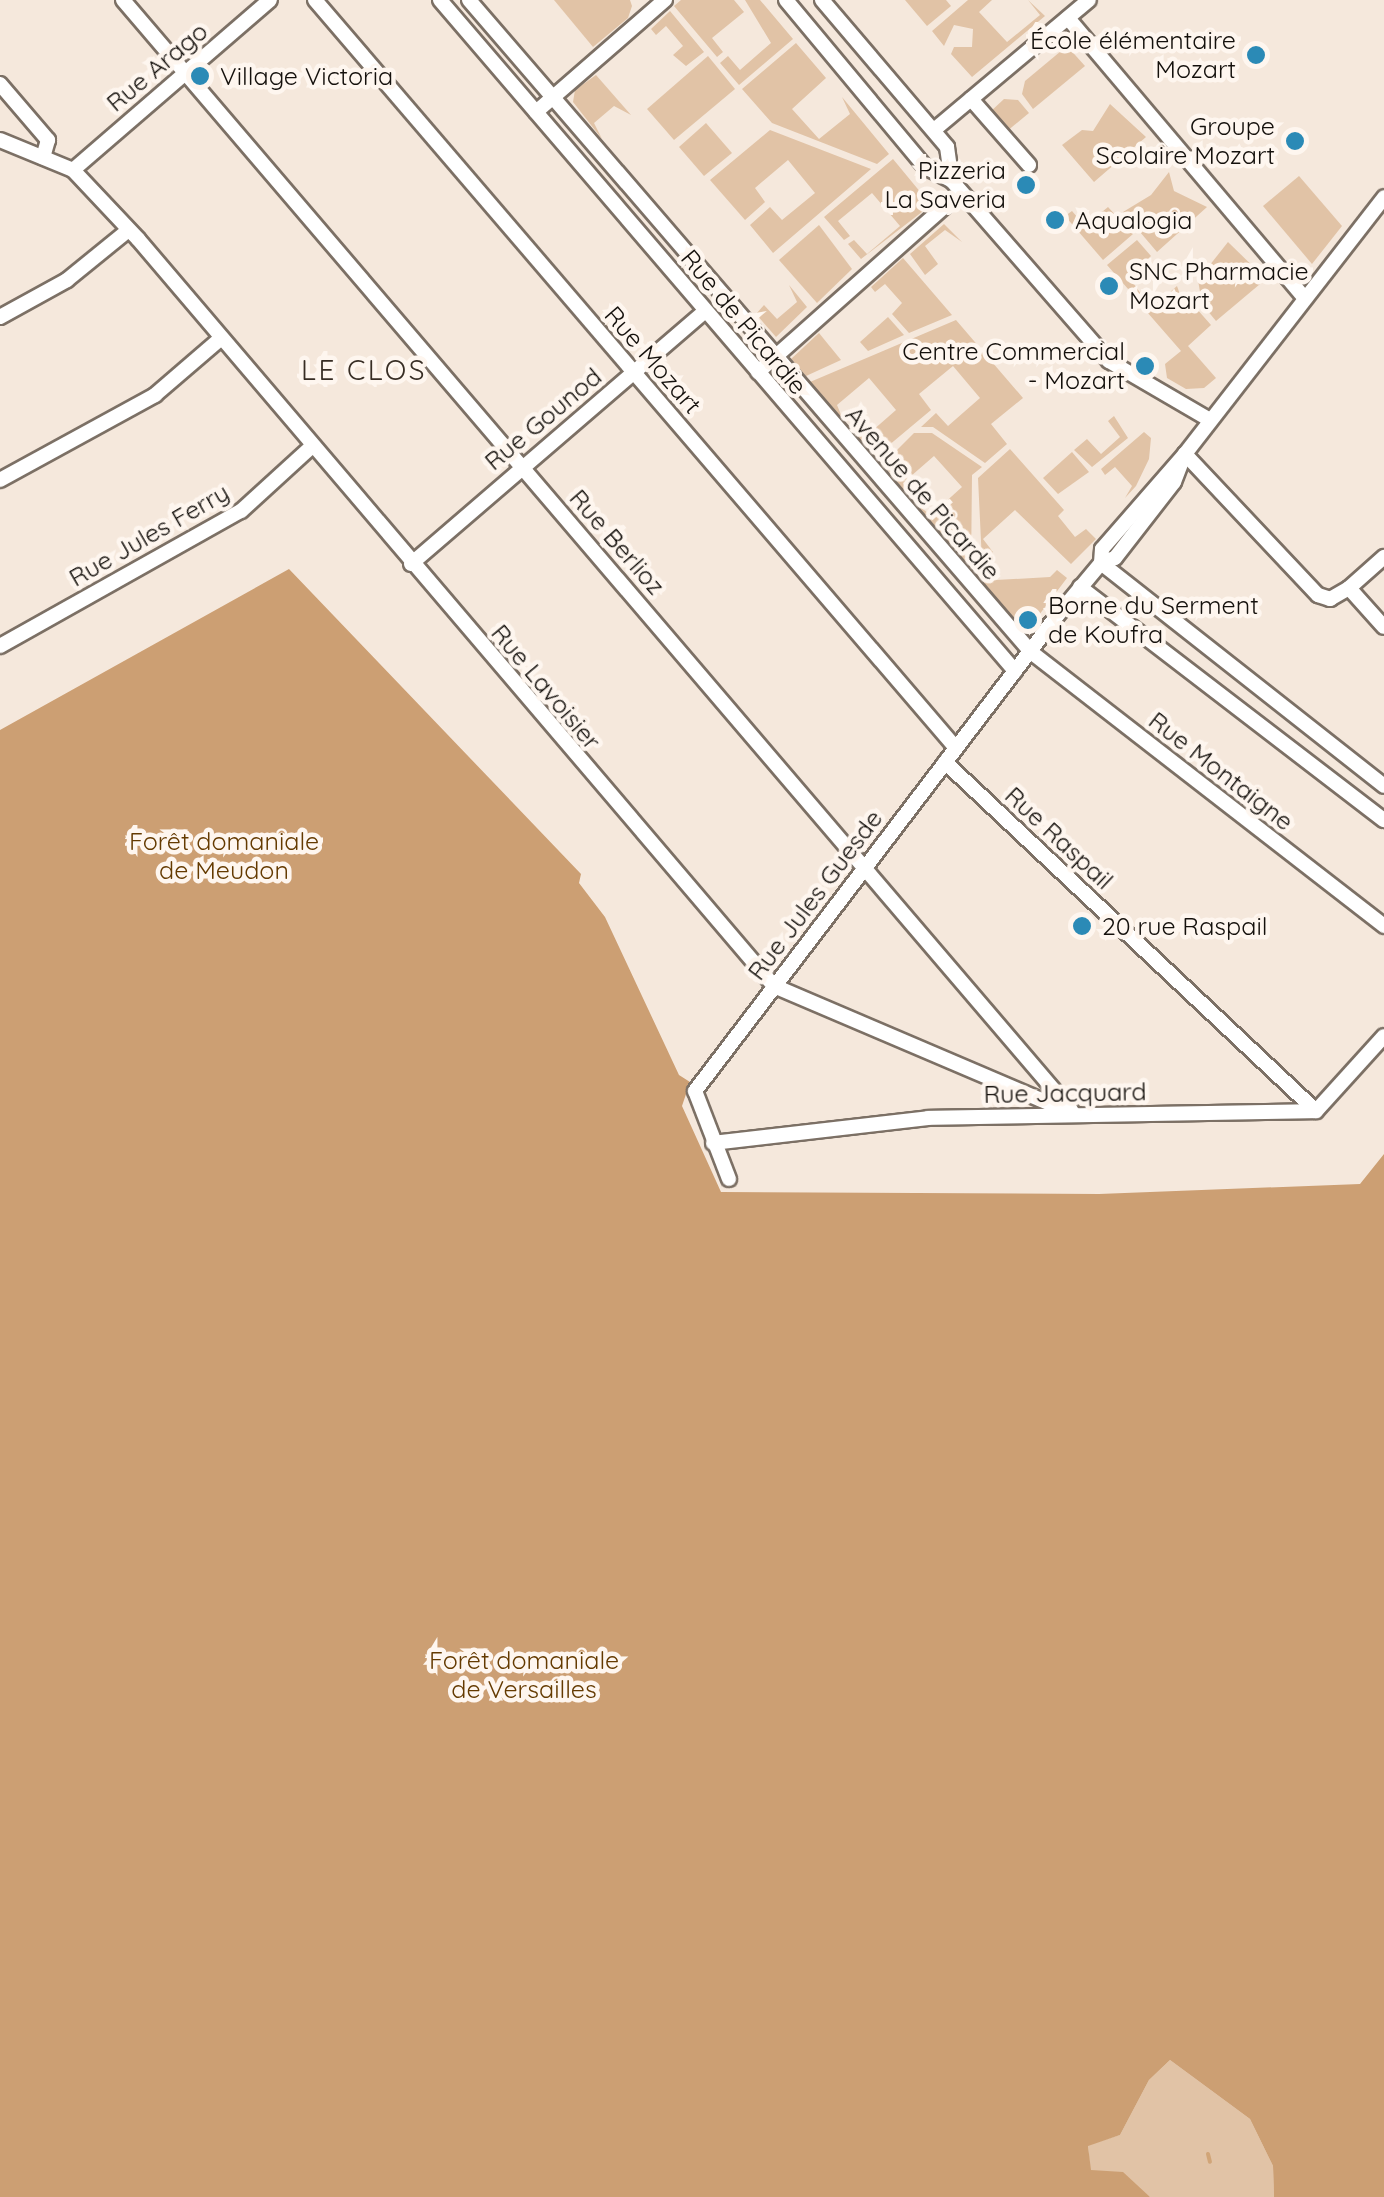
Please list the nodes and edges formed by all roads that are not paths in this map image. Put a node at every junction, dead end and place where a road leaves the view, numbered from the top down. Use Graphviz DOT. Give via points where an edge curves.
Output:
graph roads {
  1 [pos="123,0"];
  2 [pos="270,0"];
  3 [pos="315,0"];
  4 [pos="440,0"];
  5 [pos="469,0"];
  6 [pos="665,0"];
  7 [pos="786,0"];
  8 [pos="822,0"];
  9 [pos="1089,0"];
  10 [pos="1068,18"];
  11 [pos="184,72"];
  12 [pos="0,84"];
  13 [pos="554,98"];
  14 [pos="971,99"];
  15 [pos="536,112"];
  16 [pos="934,130"];
  17 [pos="0,140"];
  18 [pos="912,147"];
  19 [pos="44,157"];
  20 [pos="949,162"];
  21 [pos="1029,165"];
  22 [pos="73,170"];
  23 [pos="957,186"];
  24 [pos="1384,197"];
  25 [pos="126,232"];
  26 [pos="1305,298"];
  27 [pos="705,311"];
  28 [pos="0,318"];
  29 [pos="219,340"];
  30 [pos="776,356"];
  31 [pos="634,372"];
  32 [pos="758,372"];
  33 [pos="1210,420"];
  34 [pos="310,448"];
  35 [pos="1185,454"];
  36 [pos="521,465"];
  37 [pos="0,480"];
  38 [pos="1384,557"];
  39 [pos="1101,563"];
  40 [pos="412,564"];
  41 [pos="1080,587"];
  42 [pos="1350,588"];
  43 [pos="1384,627"];
  44 [pos="0,646"];
  45 [pos="1030,652"];
  46 [pos="1015,671"];
  47 [pos="956,748"];
  48 [pos="945,762"];
  49 [pos="1384,786"];
  50 [pos="1382,816"];
  51 [pos="864,866"];
  52 [pos="1384,926"];
  53 [pos="774,986"];
  54 [pos="1384,1036"];
  55 [pos="1316,1111"];
  56 [pos="1074,1114"];
  57 [pos="714,1143"];
  58 [pos="729,1180"];
  1 -- 11 [label="street, Rue Berlioz"];
  2 -- 11 [label="street, Rue Arago"];
  3 -- 31 [label="street, Rue Mozart"];
  4 -- 15 [label="street, Rue de Picardie"];
  5 -- 13 [label="street, Avenue de Picardie"];
  6 -- 13 [label="street"];
  7 -- 18 [label="street"];
  8 -- 16 [label="street"];
  9 -- 10 [label="street"];
  10 -- 14 [label="street"];
  10 -- 26 [label="street"];
  11 -- 22 [label="street, Rue Arago"];
  11 -- 36 [label="street, Rue Berlioz"];
  12 -- 19 [label="street" via="48,140"];
  13 -- 15 [label="street"];
  13 -- 30 [label="street, Avenue de Picardie"];
  14 -- 16 [label="street"];
  14 -- 21 [label="street"];
  15 -- 27 [label="street, Rue de Picardie"];
  16 -- 20 [label="street"];
  17 -- 19 [label="street"];
  18 -- 20 [label="street" via="934,162"];
  18 -- 23 [label="street" via="935,177"];
  19 -- 22 [label="street"];
  20 -- 23 [label="street"];
  22 -- 25 [label="street, Rue Lavoisier"];
  23 -- 30 [label="street"];
  23 -- 33 [label="street" via="1109,360"];
  24 -- 26 [label="street, Rue Jules Guesde"];
  25 -- 28 [label="street" via="67,280"];
  25 -- 29 [label="street, Rue Lavoisier"];
  26 -- 33 [label="street, Rue Jules Guesde"];
  27 -- 31 [label="street, Rue Gounod"];
  27 -- 32 [label="street, Rue de Picardie"];
  29 -- 34 [label="street, Rue Lavoisier"];
  29 -- 37 [label="street" via="154,395"];
  30 -- 32 [label="street"];
  30 -- 45 [label="street, Avenue de Picardie"];
  31 -- 36 [label="street, Rue Gounod"];
  31 -- 47 [label="street, Rue Mozart"];
  32 -- 46 [label="street, Rue de Picardie"];
  33 -- 35 [label="street, Rue Jules Guesde"];
  34 -- 40 [label="street, Rue Lavoisier"];
  34 -- 44 [label="street, Rue Jules Ferry" via="241,511"];
  35 -- 39 [label="street, Rue Jules Guesde" via="1102,549"];
  35 -- 42 [label="street" via="1318,596"];
  36 -- 40 [label="street, Rue Gounod"];
  36 -- 51 [label="street, Rue Berlioz"];
  38 -- 42 [label="street"];
  39 -- 41 [label="street, Rue Jules Guesde"];
  39 -- 49 [label="street"];
  40 -- 53 [label="street, Rue Lavoisier"];
  41 -- 45 [label="street, Rue Jules Guesde"];
  41 -- 50 [label="street"];
  42 -- 43 [label="street"];
  45 -- 46 [label="street, Rue Jules Guesde"];
  45 -- 52 [label="street, Rue Montaigne"];
  46 -- 47 [label="street, Rue Jules Guesde"];
  47 -- 48 [label="street, Rue Jules Guesde"];
  48 -- 51 [label="street, Rue Jules Guesde"];
  48 -- 55 [label="street, Rue Raspail"];
  51 -- 53 [label="street, Rue Jules Guesde"];
  51 -- 56 [label="street, Rue Berlioz"];
  53 -- 56 [label="street, Rue Lavoisier"];
  53 -- 57 [label="street, Rue Jules Guesde" via="695,1090"];
  54 -- 55 [label="street"];
  55 -- 56 [label="street, Rue Jacquard"];
  56 -- 57 [label="street, Rue Jacquard" via="928,1118"];
  57 -- 58 [label="street, Rue Jules Guesde"];
}
